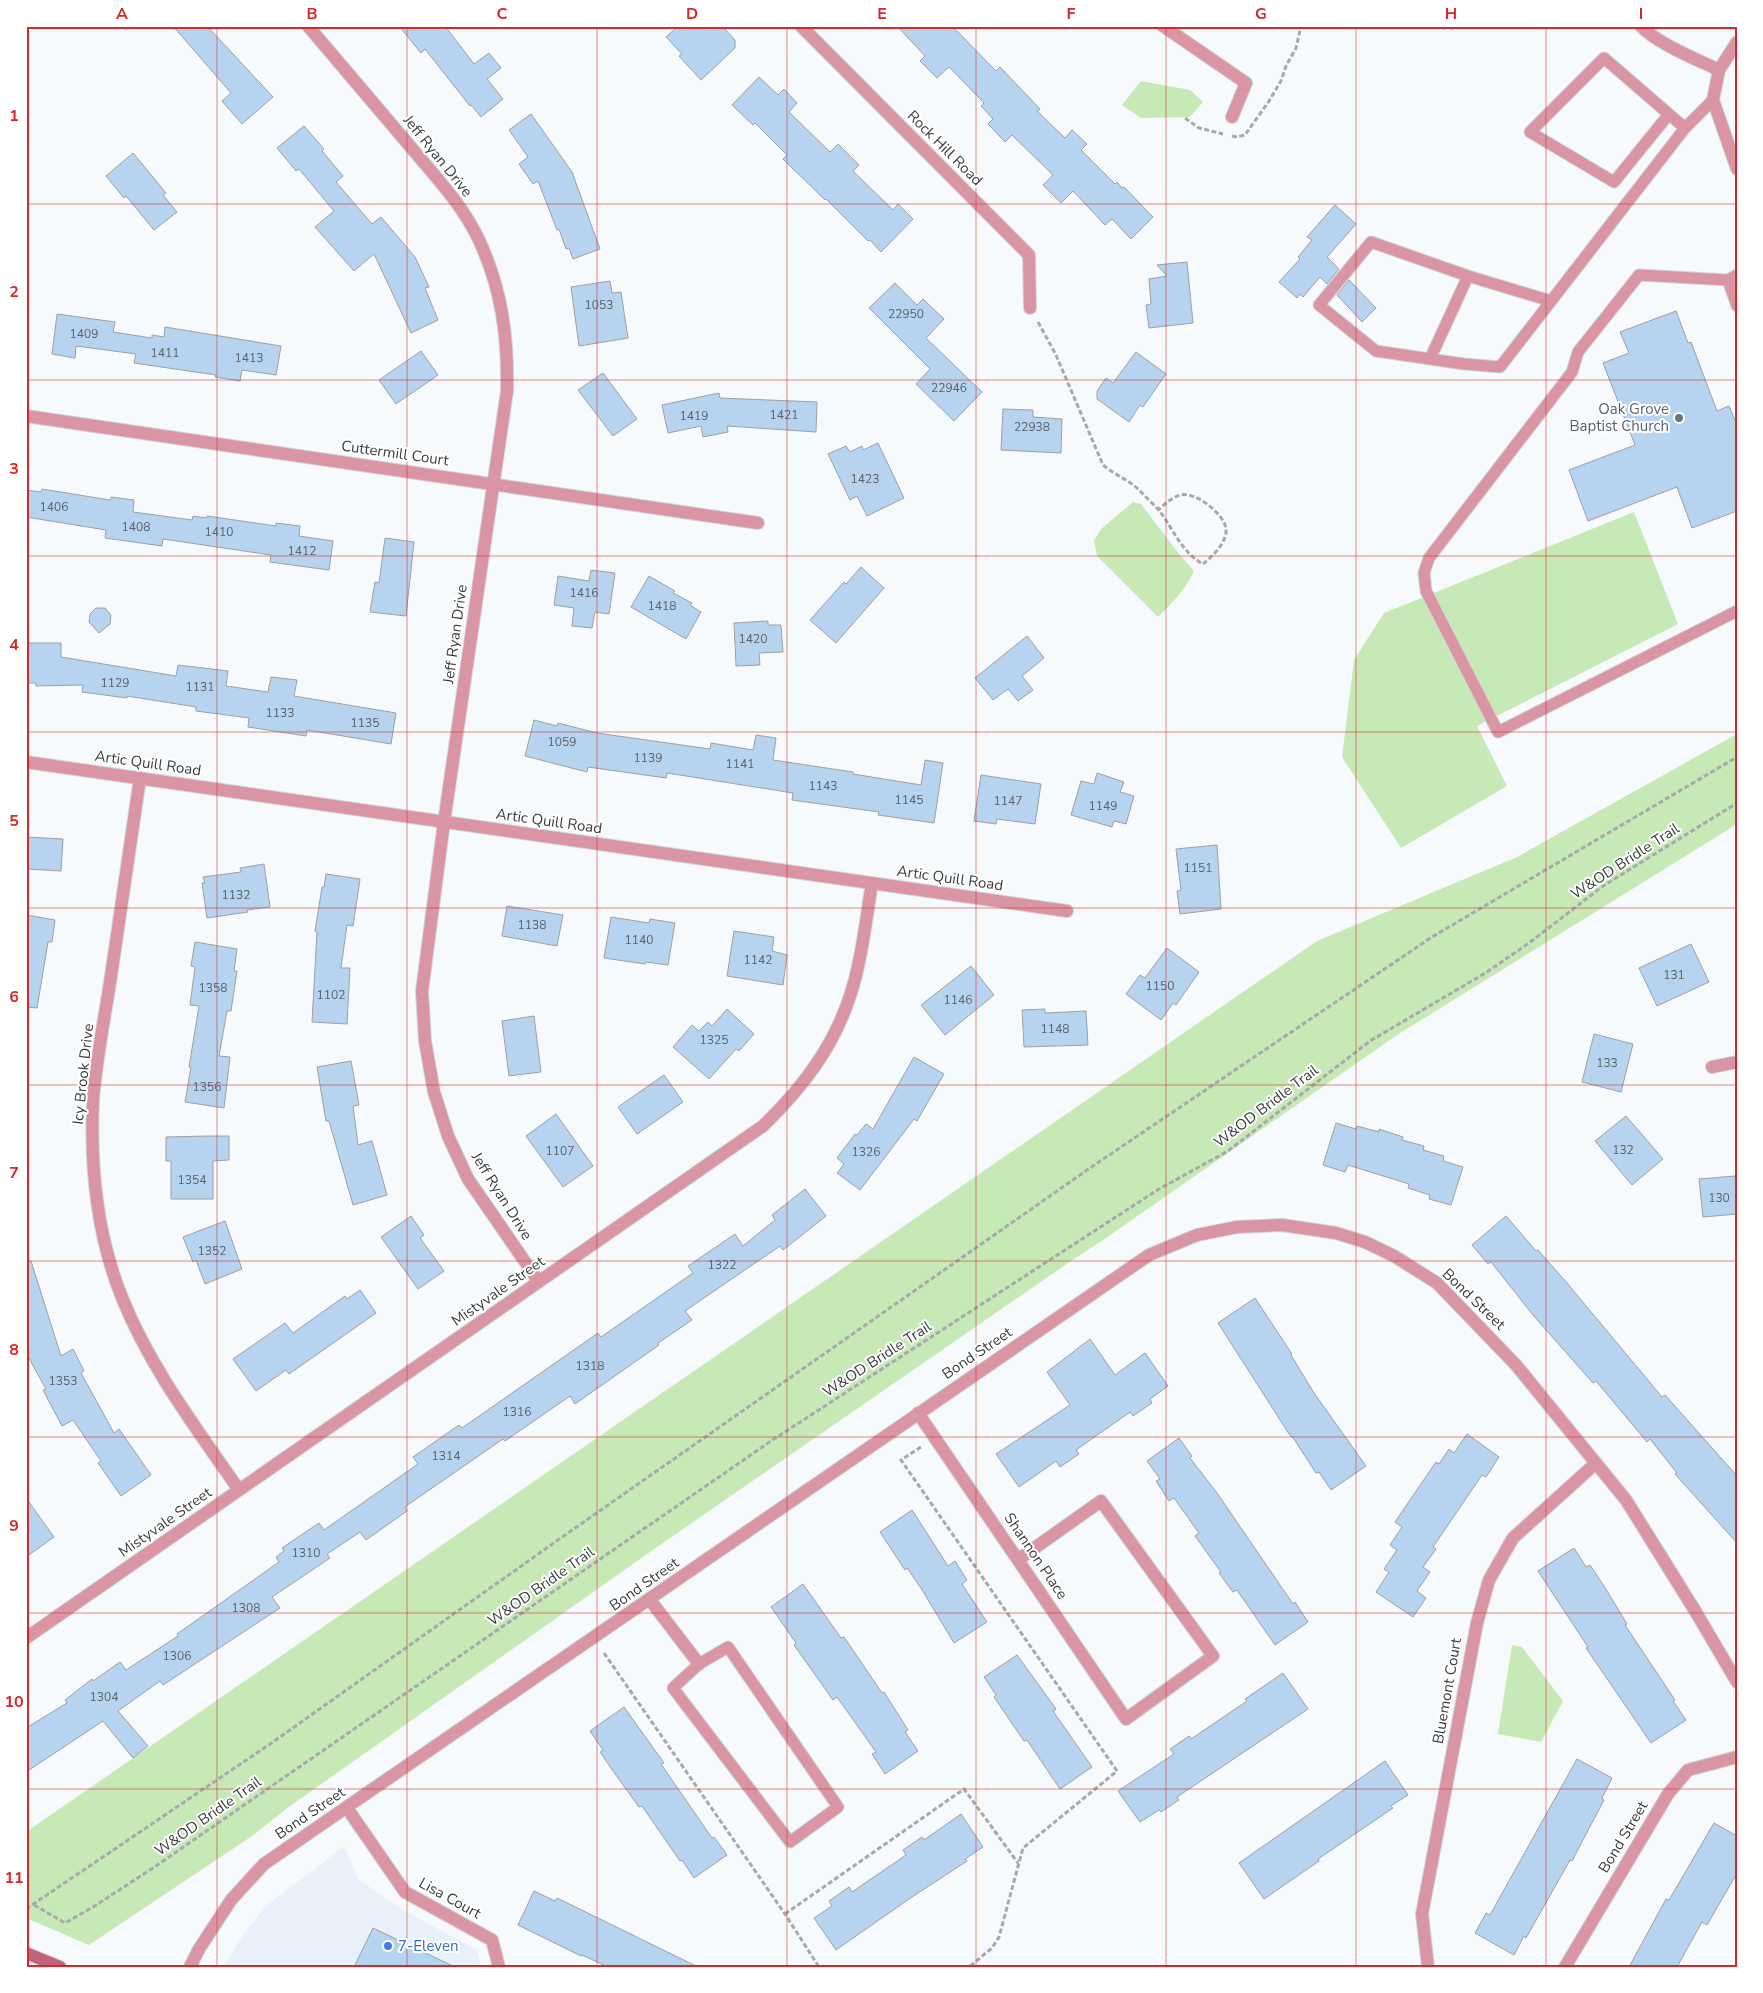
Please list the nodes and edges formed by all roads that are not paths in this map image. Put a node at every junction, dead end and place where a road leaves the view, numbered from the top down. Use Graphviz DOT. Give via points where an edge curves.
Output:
graph roads {
  1 [pos="308,26"];
  2 [pos="801,26"];
  3 [pos="1163,26"];
  4 [pos="1641,26"];
  5 [pos="1737,42"];
  6 [pos="1719,70"];
  7 [pos="1713,100"];
  8 [pos="1669,114"];
  9 [pos="1232,117"];
  10 [pos="1685,128"];
  11 [pos="1737,169"];
  12 [pos="1468,276"];
  13 [pos="1733,277"];
  14 [pos="1551,300"];
  15 [pos="1737,306"];
  16 [pos="1030,308"];
  17 [pos="1430,360"];
  18 [pos="26,416"];
  19 [pos="493,484"];
  20 [pos="758,523"];
  21 [pos="1737,612"];
  22 [pos="26,762"];
  23 [pos="140,778"];
  24 [pos="444,822"];
  25 [pos="872,883"];
  26 [pos="1067,911"];
  27 [pos="1737,1062"];
  28 [pos="1712,1067"];
  29 [pos="539,1282"];
  30 [pos="918,1413"];
  31 [pos="1596,1463"];
  32 [pos="239,1490"];
  33 [pos="1019,1559"];
  34 [pos="650,1600"];
  35 [pos="26,1638"];
  36 [pos="699,1664"];
  37 [pos="1737,1682"];
  38 [pos="1737,1757"];
  39 [pos="347,1808"];
  40 [pos="26,1953"];
  41 [pos="60,1967"];
  42 [pos="190,1967"];
  43 [pos="499,1967"];
  44 [pos="1428,1967"];
  45 [pos="1566,1967"];
  1 -- 19 [label="street, Jeff Ryan Drive" via="455,200 478,238 494,277 508,354 507,391"];
  2 -- 16 [label="street, Rock Hill Road" via="1029,255"];
  3 -- 9 [label="street" via="1246,83"];
  4 -- 6 [label="street" via="1676,49"];
  5 -- 6 [label="street"];
  6 -- 7 [label="street"];
  7 -- 10 [label="lane"];
  7 -- 11 [label="street"];
  8 -- 8 [label="lane" via="1604,58 1530,132 1614,182"];
  8 -- 10 [label="lane"];
  10 -- 14 [label="lane"];
  12 -- 14 [label="lane"];
  12 -- 17 [label="lane"];
  12 -- 17 [label="lane" via="1371,242 1319,305 1376,351"];
  13 -- 15 [label="lane"];
  13 -- 21 [label="lane" via="1639,275 1578,352 1572,372 1429,558 1424,572 1426,590 1498,732"];
  14 -- 17 [label="lane" via="1500,367"];
  18 -- 19 [label="street, Cuttermill Court"];
  19 -- 20 [label="street, Cuttermill Court"];
  19 -- 24 [label="street, Jeff Ryan Drive"];
  22 -- 23 [label="street, Artic Quill Road"];
  23 -- 24 [label="street, Artic Quill Road"];
  23 -- 32 [label="street, Icy Brook Drive" via="94,1098 92,1153 97,1202 107,1251 122,1299 144,1346"];
  24 -- 25 [label="street, Artic Quill Road"];
  24 -- 29 [label="street, Jeff Ryan Drive" via="422,991 425,1041 434,1092 448,1136 468,1179"];
  25 -- 26 [label="street, Artic Quill Road"];
  25 -- 29 [label="street, Mistyvale Street" via="851,994 836,1033 791,1099 763,1126"];
  27 -- 28 [label="street"];
  29 -- 32 [label="street, Mistyvale Street"];
  30 -- 31 [label="street, Bond Street" via="1149,1255 1197,1235 1237,1227 1282,1225 1336,1233 1365,1242 1438,1284 1516,1365"];
  30 -- 33 [label="street, Shannon Place"];
  30 -- 34 [label="street, Bond Street"];
  31 -- 37 [label="street, Bond Street" via="1626,1500"];
  31 -- 44 [label="street, Bluemont Court" via="1513,1538 1489,1580 1476,1623 1422,1914"];
  32 -- 35 [label="street, Mistyvale Street"];
  33 -- 33 [label="street, Shannon Place" via="1126,1719 1213,1656 1101,1501"];
  34 -- 36 [label="street"];
  34 -- 39 [label="street, Bond Street"];
  36 -- 36 [label="lane" via="728,1647 838,1807 790,1842 673,1688"];
  38 -- 45 [label="street, Bond Street" via="1688,1770 1668,1794"];
  39 -- 42 [label="street, Bond Street" via="264,1864 231,1900"];
  39 -- 43 [label="street, Lisa Court" via="405,1892 492,1940"];
  40 -- 41 [label="main road"];
}
